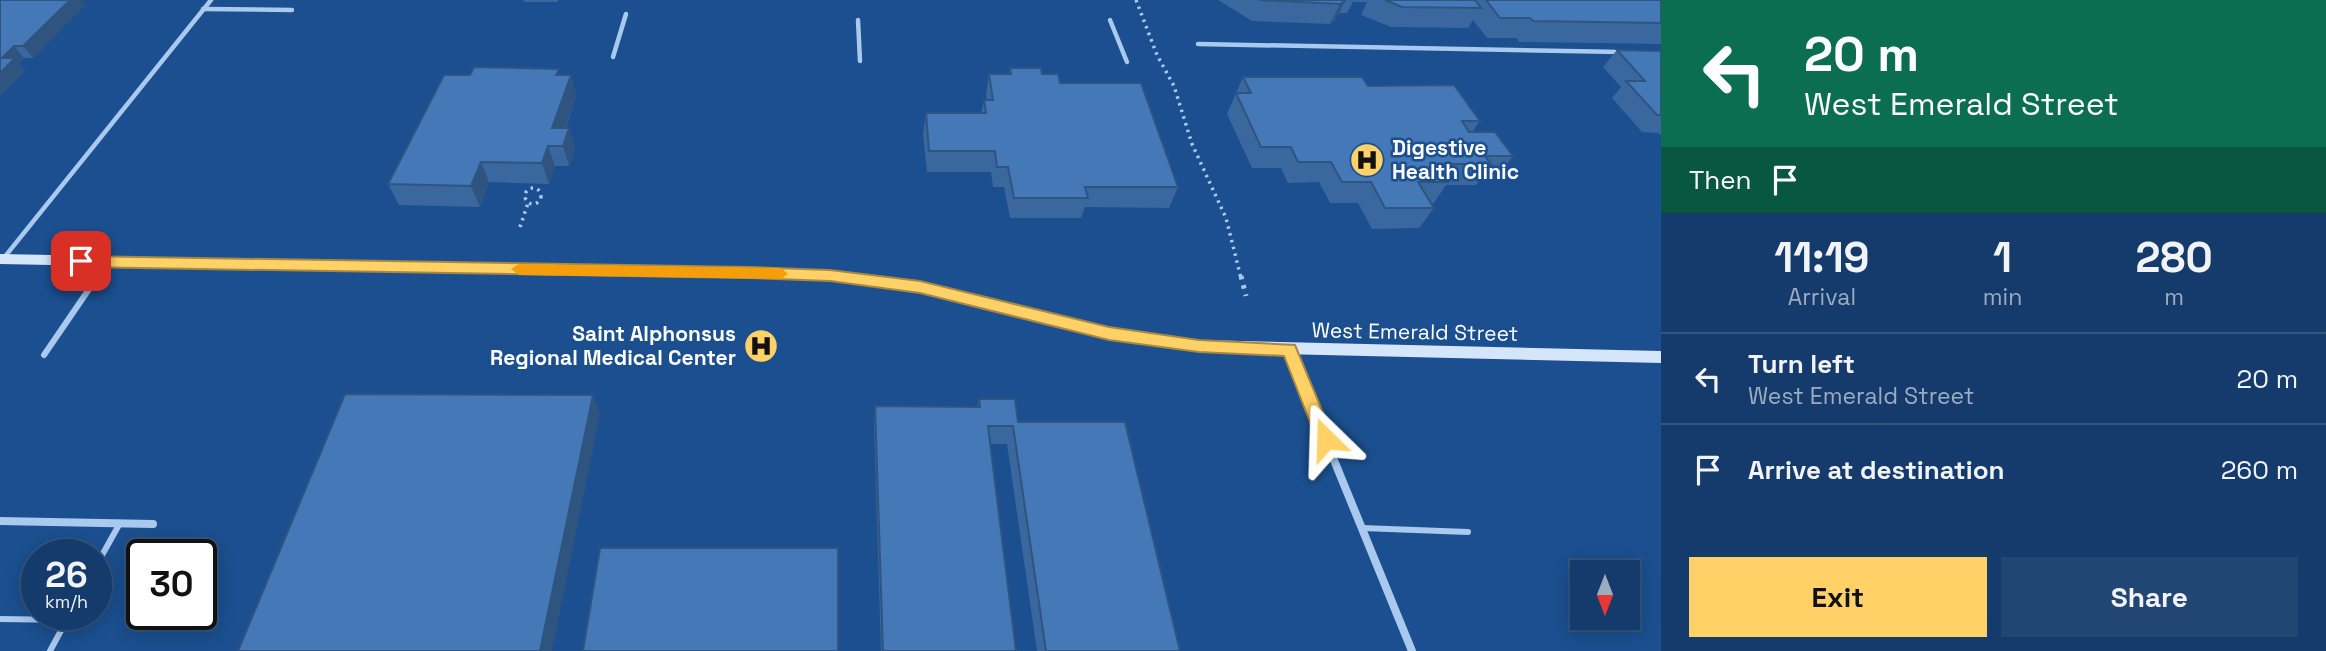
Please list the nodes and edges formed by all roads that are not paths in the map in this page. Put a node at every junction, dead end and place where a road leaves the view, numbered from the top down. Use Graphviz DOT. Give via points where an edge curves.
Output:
graph roads {
  1 [pos="211,0"];
  2 [pos="204,9"];
  3 [pos="292,10"];
  4 [pos="625,14"];
  5 [pos="858,20"];
  6 [pos="1110,20"];
  7 [pos="1198,44"];
  8 [pos="1634,52"];
  9 [pos="613,57"];
  10 [pos="860,61"];
  11 [pos="1127,62"];
  12 [pos="2,259"];
  13 [pos="107,262"];
  14 [pos="1289,350"];
  15 [pos="44,355"];
  16 [pos="1661,358"];
  17 [pos="0,521"];
  18 [pos="120,523"];
  19 [pos="153,524"];
  20 [pos="1362,528"];
  21 [pos="1468,532"];
  22 [pos="111,539"];
  23 [pos="21,618"];
  24 [pos="0,619"];
  25 [pos="61,630"];
  26 [pos="50,651"];
  27 [pos="1412,651"];
  1 -- 2 [label="lane"];
  2 -- 3 [label="lane"];
  2 -- 12 [label="lane"];
  4 -- 9 [label="lane"];
  5 -- 10 [label="lane"];
  6 -- 11 [label="lane"];
  7 -- 8 [label="lane"];
  12 -- 13 [label="main road, West Emerald Street"];
  13 -- 14 [label="main road, West Emerald Street" via="830,275 920,287 1109,334 1199,346"];
  13 -- 15 [label="lane"];
  14 -- 16 [label="main road, West Emerald Street"];
  14 -- 20 [label="street"];
  17 -- 18 [label="street"];
  18 -- 19 [label="street"];
  18 -- 22 [label="lane"];
  20 -- 21 [label="lane"];
  20 -- 27 [label="street"];
  23 -- 24 [label="lane"];
  25 -- 26 [label="lane"];
}
